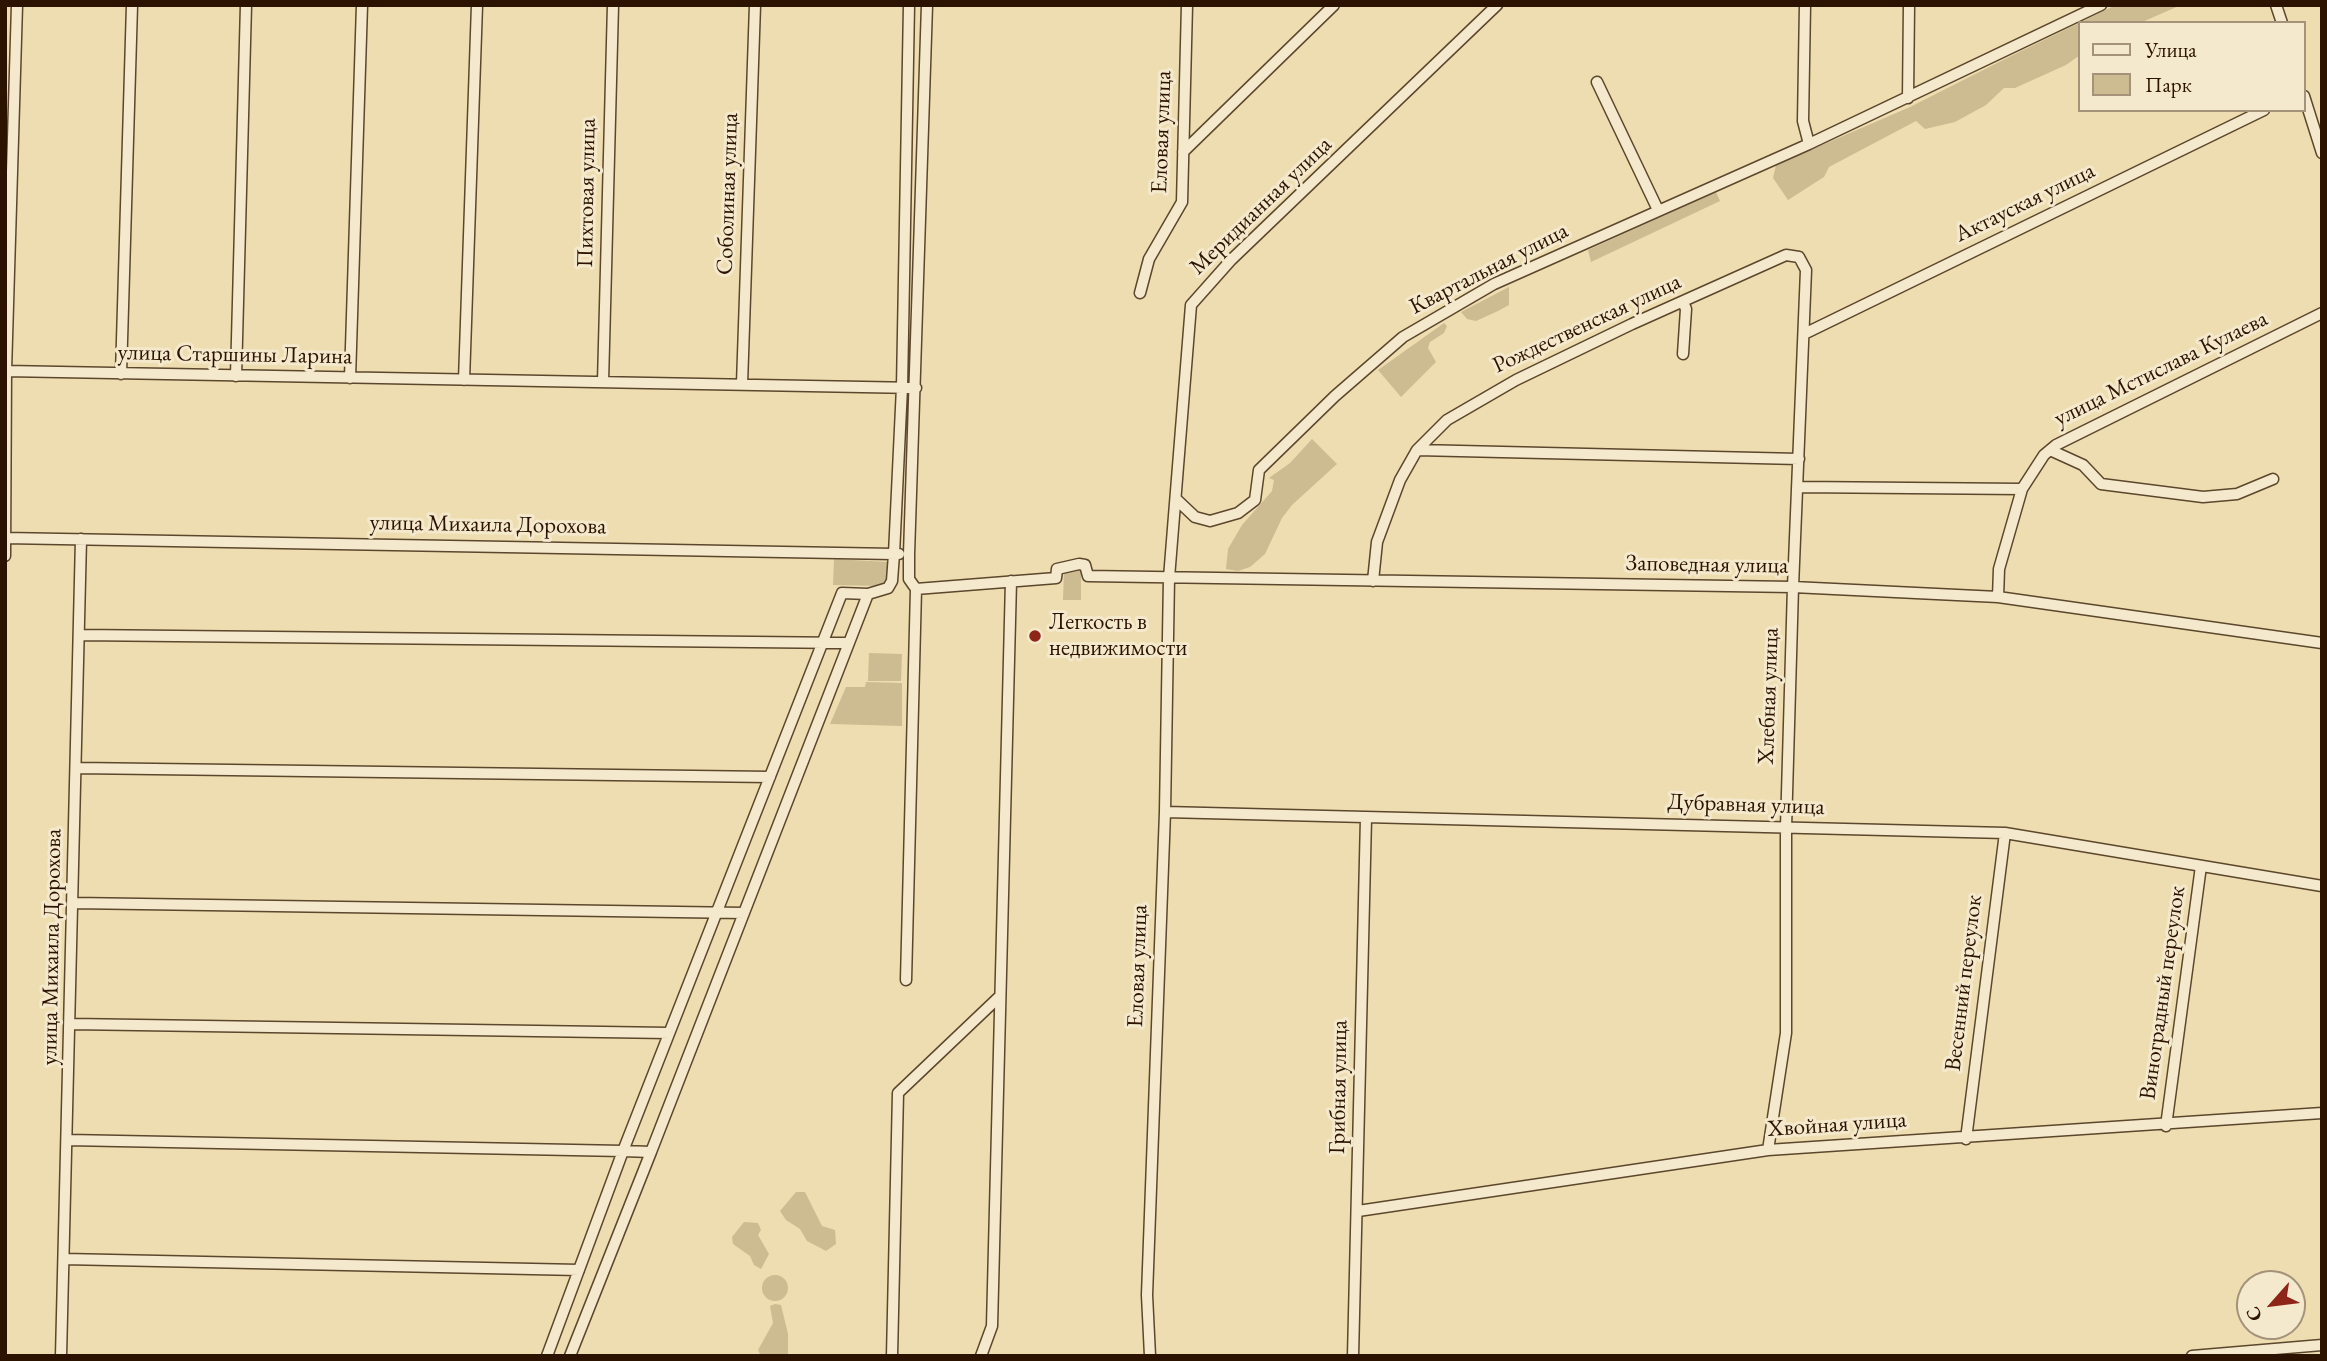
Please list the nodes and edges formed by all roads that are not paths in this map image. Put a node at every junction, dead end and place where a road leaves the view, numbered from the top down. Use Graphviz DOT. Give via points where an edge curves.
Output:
graph roads {
  1 [pos="17,5"];
  2 [pos="132,5"];
  3 [pos="246,5"];
  4 [pos="362,5"];
  5 [pos="477,5"];
  6 [pos="613,5"];
  7 [pos="755,5"];
  8 [pos="909,5"];
  9 [pos="927,5"];
  10 [pos="1187,5"];
  11 [pos="1334,5"];
  12 [pos="1497,5"];
  13 [pos="1805,5"];
  14 [pos="1909,5"];
  15 [pos="2101,5"];
  16 [pos="1597,82"];
  17 [pos="1908,98"];
  18 [pos="2306,102"];
  19 [pos="2260,112"];
  20 [pos="1809,144"];
  21 [pos="1183,152"];
  22 [pos="2322,153"];
  23 [pos="1658,210"];
  24 [pos="1786,255"];
  25 [pos="1140,293"];
  26 [pos="1683,302"];
  27 [pos="2322,313"];
  28 [pos="1804,334"];
  29 [pos="1683,354"];
  30 [pos="6,371"];
  31 [pos="121,374"];
  32 [pos="236,376"];
  33 [pos="350,378"];
  34 [pos="464,380"];
  35 [pos="603,382"];
  36 [pos="742,384"];
  37 [pos="902,387"];
  38 [pos="916,388"];
  39 [pos="1417,450"];
  40 [pos="2050,450"];
  41 [pos="1799,459"];
  42 [pos="2273,479"];
  43 [pos="1798,487"];
  44 [pos="2022,489"];
  45 [pos="1176,499"];
  46 [pos="6,538"];
  47 [pos="81,539"];
  48 [pos="894,554"];
  49 [pos="909,554"];
  50 [pos="5,556"];
  51 [pos="1169,578"];
  52 [pos="1012,581"];
  53 [pos="1374,581"];
  54 [pos="1793,587"];
  55 [pos="916,589"];
  56 [pos="868,594"];
  57 [pos="1998,597"];
  58 [pos="79,635"];
  59 [pos="821,643"];
  60 [pos="849,643"];
  61 [pos="2322,643"];
  62 [pos="77,768"];
  63 [pos="771,777"];
  64 [pos="1165,811"];
  65 [pos="1366,818"];
  66 [pos="1786,828"];
  67 [pos="2005,833"];
  68 [pos="2202,866"];
  69 [pos="2322,886"];
  70 [pos="74,903"];
  71 [pos="717,912"];
  72 [pos="744,913"];
  73 [pos="905,980"];
  74 [pos="999,997"];
  75 [pos="71,1024"];
  76 [pos="669,1033"];
  77 [pos="2322,1114"];
  78 [pos="2166,1126"];
  79 [pos="1966,1139"];
  80 [pos="68,1140"];
  81 [pos="1768,1150"];
  82 [pos="623,1151"];
  83 [pos="651,1152"];
  84 [pos="1358,1211"];
  85 [pos="64,1259"];
  86 [pos="579,1270"];
  87 [pos="2322,1345"];
  88 [pos="61,1356"];
  89 [pos="547,1356"];
  90 [pos="570,1356"];
  91 [pos="892,1356"];
  92 [pos="981,1356"];
  93 [pos="1150,1356"];
  94 [pos="1353,1356"];
  95 [pos="2192,1356"];
  1 -- 30 [label="street"];
  2 -- 31 [label="street"];
  3 -- 32 [label="street"];
  4 -- 33 [label="street"];
  5 -- 34 [label="street"];
  6 -- 35 [label="street, Пихтовая улица"];
  7 -- 36 [label="street, Соболиная улица"];
  8 -- 37 [label="street"];
  9 -- 38 [label="street"];
  10 -- 21 [label="street, Еловая улица"];
  11 -- 21 [label="street"];
  12 -- 45 [label="street, Меридианная улица" via="1231,260 1191,304"];
  13 -- 20 [label="street" via="1803,121"];
  14 -- 17 [label="street"];
  15 -- 17 [label="street"];
  16 -- 23 [label="street"];
  17 -- 20 [label="street"];
  18 -- 22 [label="street"];
  19 -- 28 [label="street, Актауская улица"];
  20 -- 23 [label="street, Квартальная улица"];
  21 -- 25 [label="street, Еловая улица" via="1182,202 1149,259"];
  23 -- 45 [label="street, Квартальная улица" via="1494,284 1403,337 1259,470 1255,500 1238,513 1210,521 1195,517"];
  24 -- 26 [label="street, Рождественская улица"];
  24 -- 28 [label="street, Хлебная улица" via="1799,257 1806,270"];
  26 -- 29 [label="street"];
  26 -- 39 [label="street, Рождественская улица" via="1516,380 1447,420"];
  27 -- 40 [label="street, улица Мстислава Кулаева"];
  28 -- 41 [label="street, Хлебная улица"];
  30 -- 31 [label="street, улица Старшины Ларина"];
  30 -- 46 [label="street"];
  31 -- 32 [label="street, улица Старшины Ларина"];
  32 -- 33 [label="street, улица Старшины Ларина"];
  33 -- 34 [label="street, улица Старшины Ларина"];
  34 -- 35 [label="street, улица Старшины Ларина"];
  35 -- 36 [label="street, улица Старшины Ларина"];
  36 -- 37 [label="street, улица Старшины Ларина"];
  37 -- 38 [label="street, улица Старшины Ларина"];
  37 -- 48 [label="street"];
  38 -- 49 [label="street"];
  39 -- 41 [label="street"];
  39 -- 53 [label="street, Рождественская улица" via="1386,510 1377,542"];
  40 -- 42 [label="street" via="2083,465 2101,484 2203,497 2237,494"];
  40 -- 44 [label="street, улица Мстислава Кулаева"];
  41 -- 43 [label="street, Хлебная улица"];
  43 -- 44 [label="street"];
  43 -- 54 [label="street, Хлебная улица"];
  44 -- 57 [label="street, улица Мстислава Кулаева" via="1999,569"];
  45 -- 51 [label="street, Меридианная улица"];
  46 -- 47 [label="street, улица Михаила Дорохова"];
  46 -- 50 [label="street"];
  47 -- 48 [label="street, улица Михаила Дорохова"];
  47 -- 58 [label="street, улица Михаила Дорохова"];
  48 -- 49 [label="street, улица Михаила Дорохова"];
  48 -- 56 [label="street" via="888,588"];
  49 -- 55 [label="street" via="909,579"];
  51 -- 52 [label="street, Заповедная улица" via="1088,576 1085,565 1066,564 1057,569 1056,578"];
  51 -- 53 [label="street, Заповедная улица"];
  51 -- 64 [label="street, Еловая улица"];
  52 -- 55 [label="street"];
  52 -- 74 [label="street"];
  53 -- 54 [label="street, Заповедная улица"];
  54 -- 57 [label="street, Заповедная улица"];
  54 -- 66 [label="street, Хлебная улица"];
  55 -- 73 [label="street"];
  56 -- 59 [label="street" via="842,593"];
  56 -- 60 [label="street"];
  57 -- 61 [label="street, Заповедная улица"];
  58 -- 59 [label="street"];
  58 -- 62 [label="street, улица Михаила Дорохова"];
  59 -- 60 [label="street"];
  59 -- 63 [label="street"];
  60 -- 72 [label="street"];
  62 -- 63 [label="street"];
  62 -- 70 [label="street, улица Михаила Дорохова"];
  63 -- 71 [label="street"];
  64 -- 65 [label="street, Дубравная улица"];
  64 -- 93 [label="street, Еловая улица" via="1147,1295"];
  65 -- 66 [label="street, Дубравная улица"];
  65 -- 84 [label="street, Грибная улица"];
  66 -- 67 [label="street, Дубравная улица"];
  66 -- 81 [label="street, Хлебная улица" via="1786,1033"];
  67 -- 68 [label="street, Дубравная улица"];
  67 -- 79 [label="street, Весенний переулок"];
  68 -- 69 [label="street, Дубравная улица"];
  68 -- 78 [label="street, Виноградный переулок"];
  70 -- 71 [label="street"];
  70 -- 75 [label="street, улица Михаила Дорохова"];
  71 -- 72 [label="street"];
  71 -- 76 [label="street"];
  72 -- 83 [label="street"];
  74 -- 91 [label="street" via="898,1093"];
  74 -- 92 [label="street" via="992,1326"];
  75 -- 76 [label="street"];
  75 -- 80 [label="street, улица Михаила Дорохова"];
  76 -- 82 [label="street"];
  77 -- 78 [label="street, Хвойная улица"];
  78 -- 79 [label="street, Хвойная улица"];
  79 -- 81 [label="street, Хвойная улица"];
  80 -- 82 [label="street"];
  80 -- 85 [label="street, улица Михаила Дорохова"];
  81 -- 84 [label="street, Хвойная улица"];
  82 -- 83 [label="street"];
  82 -- 86 [label="street"];
  83 -- 90 [label="street"];
  84 -- 94 [label="street, Грибная улица"];
  85 -- 86 [label="street"];
  85 -- 88 [label="street, улица Михаила Дорохова"];
  86 -- 89 [label="street"];
  87 -- 95 [label="street"];
}
